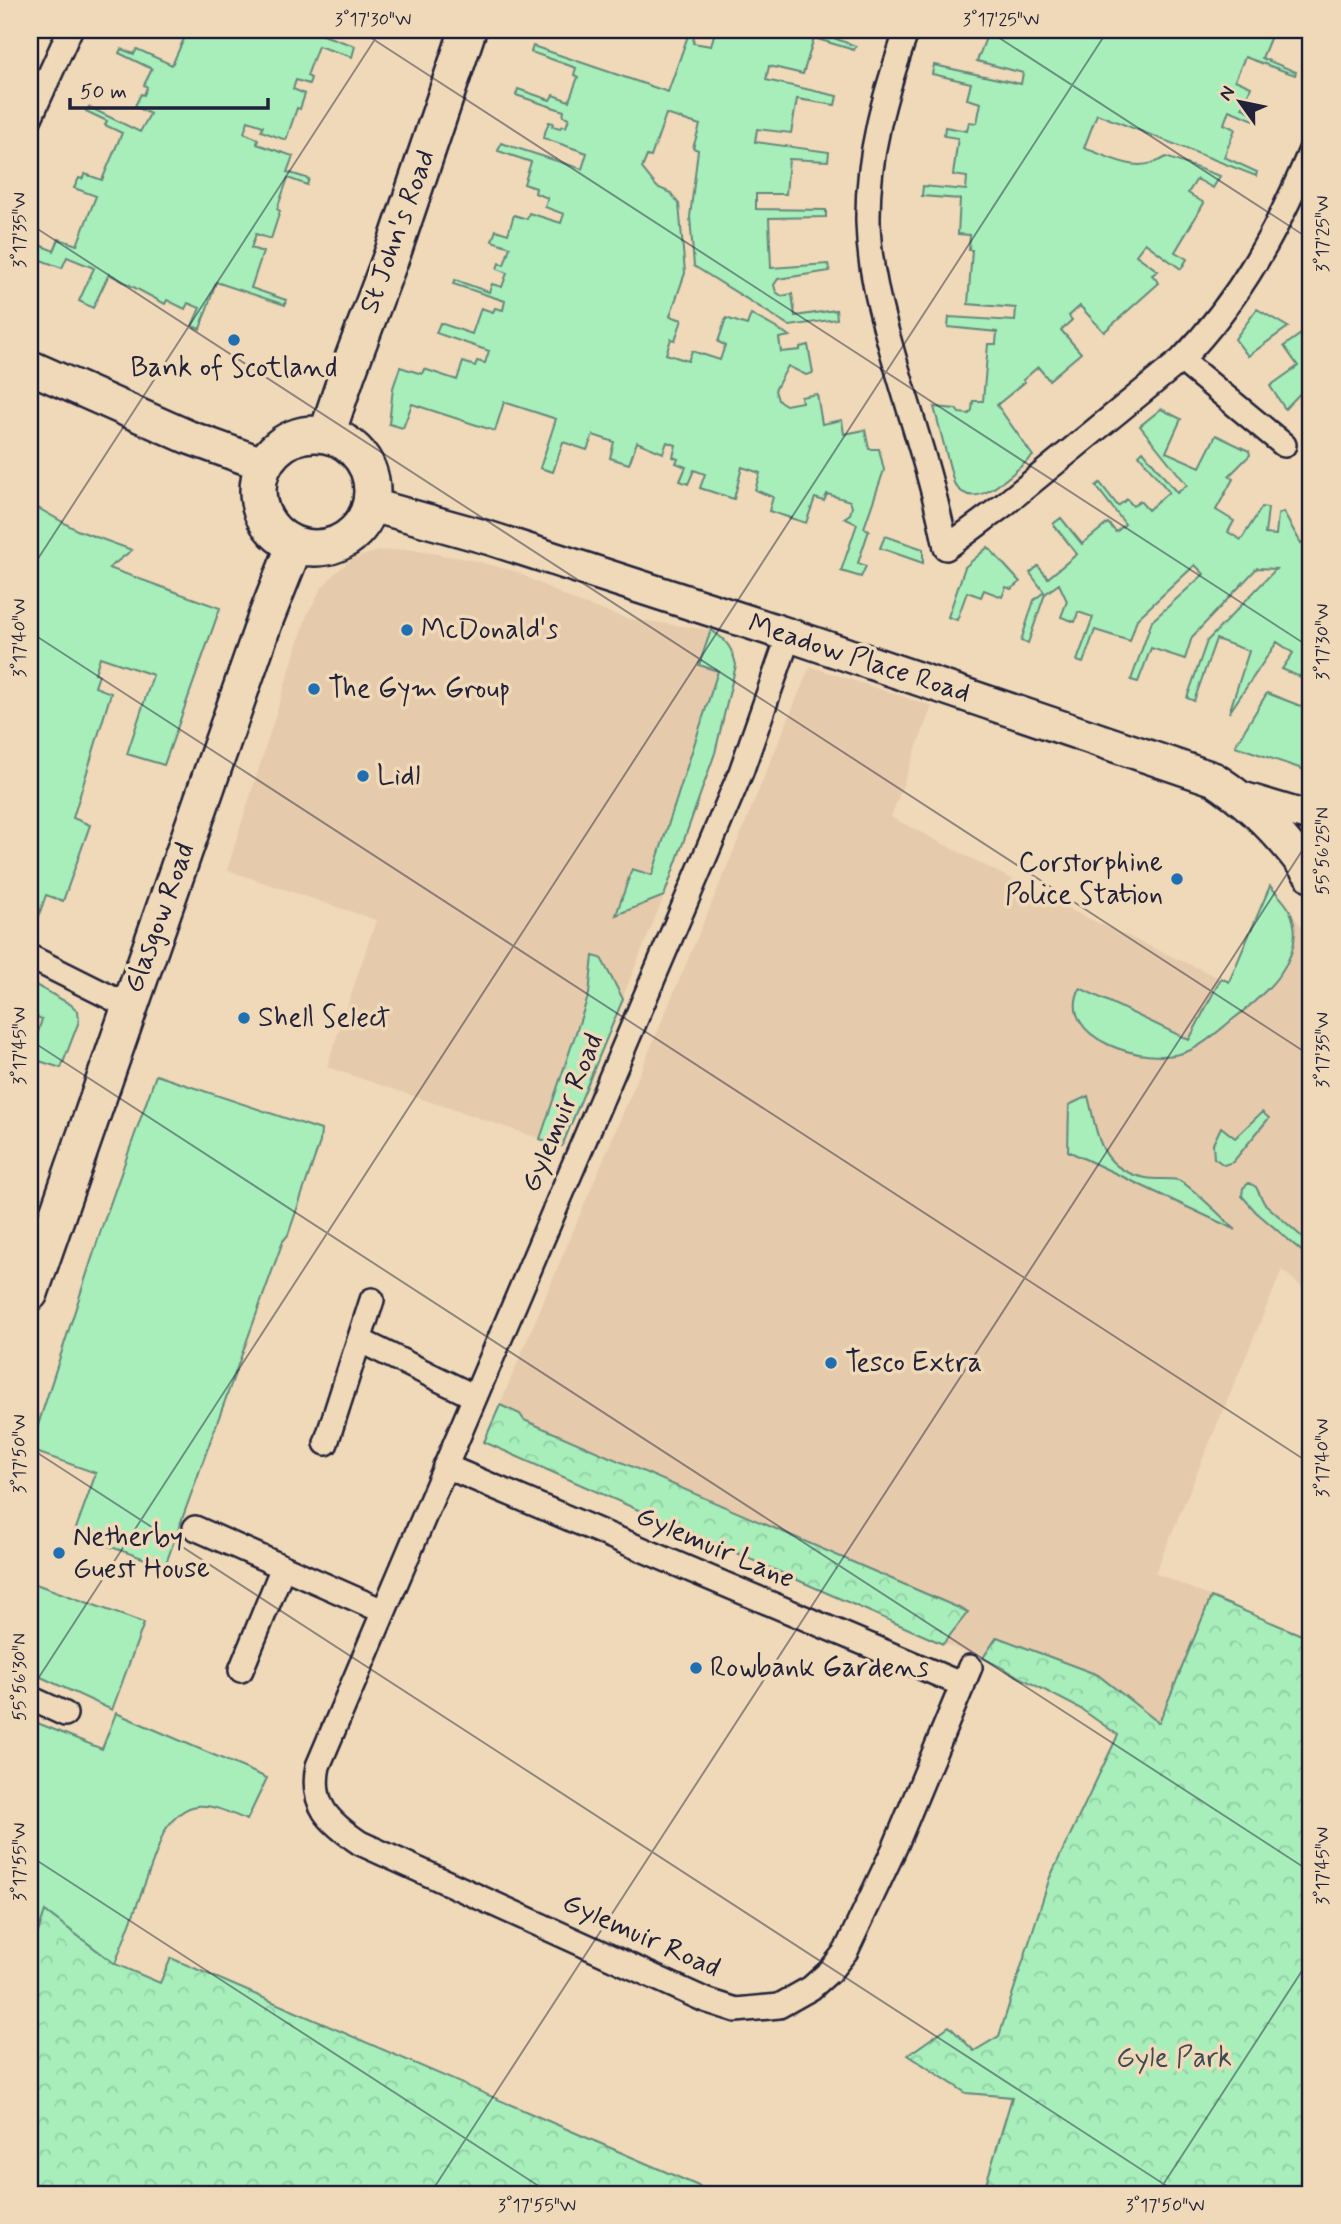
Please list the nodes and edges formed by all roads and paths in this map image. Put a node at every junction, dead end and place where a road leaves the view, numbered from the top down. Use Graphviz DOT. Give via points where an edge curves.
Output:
graph roads {
  1 [pos="70,30"];
  2 [pos="468,30"];
  3 [pos="907,30"];
  4 [pos="30,118"];
  5 [pos="1311,150"];
  6 [pos="1181,360"];
  7 [pos="30,366"];
  8 [pos="327,434"];
  9 [pos="1284,445"];
  10 [pos="263,464"];
  11 [pos="371,505"];
  12 [pos="295,545"];
  13 [pos="789,635"];
  14 [pos="1241,796"];
  15 [pos="1311,817"];
  16 [pos="1311,875"];
  17 [pos="30,957"];
  18 [pos="128,1006"];
  19 [pos="30,1293"];
  20 [pos="372,1300"];
  21 [pos="359,1340"];
  22 [pos="475,1397"];
  23 [pos="326,1443"];
  24 [pos="445,1466"];
  25 [pos="195,1528"];
  26 [pos="283,1567"];
  27 [pos="383,1611"];
  28 [pos="241,1670"];
  29 [pos="966,1676"];
  30 [pos="30,1698"];
  31 [pos="65,1714"];
  1 -- 4 [label="street"];
  2 -- 8 [label="main road, St John's Road"];
  3 -- 6 [label="street" via="877,128 868,195 869,240 882,316 946,548"];
  5 -- 6 [label="street" via="1272,235 1240,289"];
  6 -- 9 [label="street"];
  7 -- 10 [label="main road" via="188,437"];
  8 -- 10 [label="main road" via="312,433 284,442"];
  8 -- 11 [label="main road" via="344,441 368,468 373,486"];
  10 -- 12 [label="main road" via="257,491 264,518 282,539"];
  11 -- 12 [label="main road" via="348,538 322,548"];
  11 -- 13 [label="main road, Meadow Place Road" via="489,538"];
  12 -- 18 [label="main road, Glasgow Road"];
  13 -- 14 [label="main road, Meadow Place Road" via="1186,768"];
  13 -- 22 [label="street, Gylemuir Road" via="741,772"];
  14 -- 15 [label="street"];
  14 -- 16 [label="main road, Meadow Place Road" via="1272,825"];
  17 -- 18 [label="street"];
  18 -- 19 [label="main road, Glasgow Road"];
  20 -- 21 [label="street"];
  21 -- 22 [label="street"];
  21 -- 23 [label="street"];
  22 -- 24 [label="street, Gylemuir Road"];
  24 -- 27 [label="street, Gylemuir Road"];
  24 -- 29 [label="street, Gylemuir Lane"];
  25 -- 26 [label="street"];
  26 -- 27 [label="street"];
  26 -- 28 [label="street"];
  27 -- 29 [label="street, Gylemuir Road" via="318,1766 314,1785 322,1809 337,1828 387,1856 736,2010 779,2006 821,1980 845,1951 895,1847"];
  30 -- 31 [label="street"];
}
